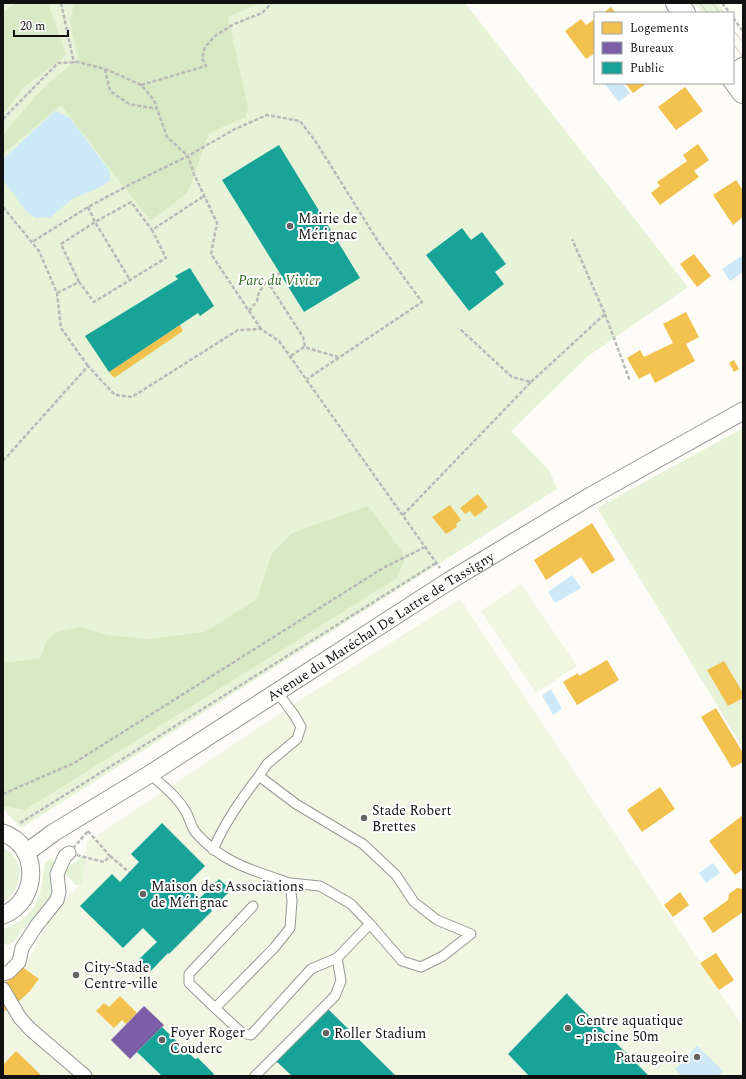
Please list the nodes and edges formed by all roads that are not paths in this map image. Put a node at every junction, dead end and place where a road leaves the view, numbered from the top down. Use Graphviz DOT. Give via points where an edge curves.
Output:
graph roads {
  1 [pos="677,3"];
  2 [pos="683,12"];
  3 [pos="743,66"];
  4 [pos="734,72"];
  5 [pos="734,79"];
  6 [pos="743,92"];
  7 [pos="743,411"];
  8 [pos="277,692"];
  9 [pos="150,774"];
  10 [pos="259,776"];
  11 [pos="3,833"];
  12 [pos="213,850"];
  13 [pos="26,853"];
  14 [pos="69,853"];
  15 [pos="290,883"];
  16 [pos="253,906"];
  17 [pos="3,916"];
  18 [pos="370,924"];
  19 [pos="337,958"];
  20 [pos="3,974"];
  21 [pos="3,989"];
  22 [pos="215,1008"];
  23 [pos="85,1076"];
  24 [pos="255,1076"];
  1 -- 2 [label="street"];
  3 -- 4 [label="street"];
  5 -- 6 [label="street"];
  7 -- 8 [label="street, Avenue du Maréchal De Lattre de Tassigny" via="589,497 449,581"];
  8 -- 9 [label="street, Avenue du Maréchal De Lattre de Tassigny"];
  8 -- 10 [label="lane" via="301,727 297,739 267,764"];
  9 -- 12 [label="lane" via="176,798 195,832"];
  9 -- 13 [label="street, Avenue du Maréchal De Lattre de Tassigny" via="53,833"];
  10 -- 12 [label="lane" via="227,822"];
  10 -- 18 [label="lane" via="296,804 363,844 396,875 414,902 437,920 471,934 443,956 421,967 402,961"];
  11 -- 13 [label="street" via="17,842"];
  12 -- 15 [label="lane" via="232,862"];
  13 -- 17 [label="street" via="31,880 28,893 20,904"];
  14 -- 20 [label="street" via="57,874 57,900 22,948 19,962"];
  15 -- 18 [label="lane" via="320,886 351,904"];
  15 -- 22 [label="lane" via="290,928 274,948"];
  16 -- 22 [label="lane" via="188,974 189,983"];
  18 -- 19 [label="lane"];
  19 -- 22 [label="lane" via="311,969 250,1034 242,1032"];
  19 -- 24 [label="lane" via="341,981 335,996"];
  21 -- 23 [label="street" via="20,1018 30,1029"];
}
